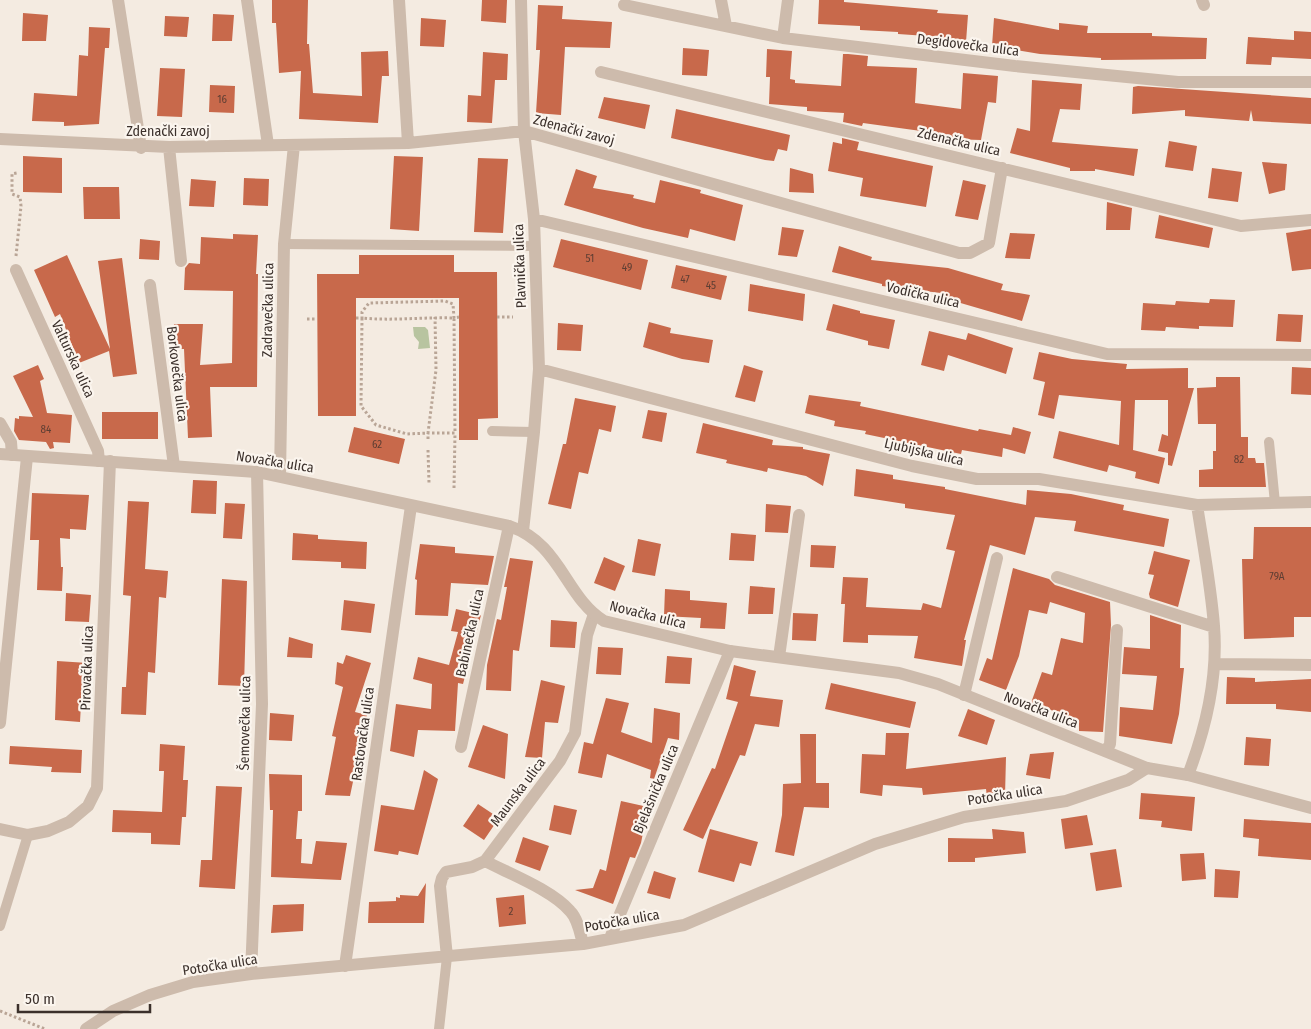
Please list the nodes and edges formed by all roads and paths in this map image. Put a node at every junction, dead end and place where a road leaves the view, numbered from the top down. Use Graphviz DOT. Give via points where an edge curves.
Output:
graph roads {
  1 [pos="118,0"];
  2 [pos="247,0"];
  3 [pos="400,0"];
  4 [pos="520,0"];
  5 [pos="721,0"];
  6 [pos="788,0"];
  7 [pos="624,5"];
  8 [pos="726,26"];
  9 [pos="783,38"];
  10 [pos="602,72"];
  11 [pos="1311,82"];
  12 [pos="524,131"];
  13 [pos="0,139"];
  14 [pos="408,143"];
  15 [pos="268,145"];
  16 [pos="294,145"];
  17 [pos="169,147"];
  18 [pos="141,148"];
  19 [pos="1002,168"];
  20 [pos="18,173"];
  21 [pos="534,219"];
  22 [pos="1311,220"];
  23 [pos="284,244"];
  24 [pos="533,246"];
  25 [pos="181,260"];
  26 [pos="16,270"];
  27 [pos="150,285"];
  28 [pos="435,317"];
  29 [pos="459,317"];
  30 [pos="497,317"];
  31 [pos="513,317"];
  32 [pos="317,318"];
  33 [pos="356,318"];
  34 [pos="362,318"];
  35 [pos="454,318"];
  36 [pos="307,319"];
  37 [pos="1311,355"];
  38 [pos="539,369"];
  39 [pos="0,423"];
  40 [pos="492,431"];
  41 [pos="534,432"];
  42 [pos="428,433"];
  43 [pos="455,434"];
  44 [pos="428,439"];
  45 [pos="1269,442"];
  46 [pos="428,450"];
  47 [pos="6,455"];
  48 [pos="27,456"];
  49 [pos="105,461"];
  50 [pos="174,466"];
  51 [pos="257,472"];
  52 [pos="280,475"];
  53 [pos="429,483"];
  54 [pos="454,488"];
  55 [pos="1311,502"];
  56 [pos="1275,503"];
  57 [pos="1197,505"];
  58 [pos="411,506"];
  59 [pos="799,515"];
  60 [pos="509,526"];
  61 [pos="523,531"];
  62 [pos="996,558"];
  63 [pos="1058,577"];
  64 [pos="594,614"];
  65 [pos="1214,627"];
  66 [pos="1117,630"];
  67 [pos="730,651"];
  68 [pos="779,657"];
  69 [pos="1214,664"];
  70 [pos="1311,665"];
  71 [pos="964,695"];
  72 [pos="0,723"];
  73 [pos="461,747"];
  74 [pos="1106,751"];
  75 [pos="1147,768"];
  76 [pos="1188,775"];
  77 [pos="1311,808"];
  78 [pos="0,829"];
  79 [pos="28,835"];
  80 [pos="485,861"];
  81 [pos="0,926"];
  82 [pos="610,938"];
  83 [pos="583,944"];
  84 [pos="447,958"];
  85 [pos="345,966"];
  86 [pos="251,974"];
  87 [pos="0,1011"];
  88 [pos="45,1029"];
  89 [pos="86,1029"];
  90 [pos="439,1029"];
  1 -- 18 [label="street"];
  2 -- 15 [label="street"];
  3 -- 14 [label="street"];
  4 -- 12 [label="street, Plavnička ulica"];
  5 -- 8 [label="street"];
  6 -- 9 [label="street"];
  7 -- 8 [label="street, Degidovečka ulica"];
  8 -- 9 [label="street, Degidovečka ulica"];
  9 -- 11 [label="street, Degidovečka ulica" via="1178,82"];
  10 -- 19 [label="street, Zdenačka ulica"];
  12 -- 14 [label="street, Zdenački zavoj"];
  12 -- 19 [label="street, Zdenački zavoj" via="959,253 970,253 989,243"];
  12 -- 21 [label="street, Plavnička ulica"];
  13 -- 18 [label="street, Zdenački zavoj"];
  14 -- 16 [label="street, Zdenački zavoj"];
  15 -- 16 [label="street, Zdenački zavoj"];
  15 -- 17 [label="street, Zdenački zavoj"];
  16 -- 23 [label="street, Zadravečka ulica"];
  17 -- 18 [label="street, Zdenački zavoj"];
  17 -- 25 [label="street"];
  19 -- 22 [label="street, Zdenačka ulica" via="1242,226"];
  20 -- 26 [label="path" via="12,174 12,194 20,197 21,206 13,267"];
  21 -- 24 [label="street, Plavnička ulica"];
  21 -- 37 [label="street, Vodička ulica" via="1107,354"];
  23 -- 24 [label="lane"];
  23 -- 52 [label="street, Zadravečka ulica"];
  24 -- 38 [label="street, Plavnička ulica"];
  26 -- 49 [label="street, Valturska ulica"];
  27 -- 50 [label="street, Borkovečka ulica"];
  28 -- 34 [label="path"];
  28 -- 35 [label="path"];
  28 -- 42 [label="path" via="436,370"];
  29 -- 35 [label="path"];
  30 -- 31 [label="path"];
  32 -- 36 [label="path"];
  33 -- 34 [label="path"];
  34 -- 35 [label="path" via="362,312 369,303 445,301 453,304"];
  34 -- 42 [label="path" via="361,406 376,425 406,434"];
  35 -- 43 [label="path"];
  38 -- 41 [label="street, Plavnička ulica"];
  38 -- 57 [label="street, Ljubijska ulica" via="912,466 977,479 1039,479"];
  39 -- 47 [label="street" via="11,442"];
  40 -- 41 [label="lane"];
  41 -- 61 [label="street, Plavnička ulica"];
  42 -- 43 [label="path"];
  42 -- 44 [label="path"];
  43 -- 54 [label="path"];
  45 -- 56 [label="lane"];
  46 -- 53 [label="path"];
  47 -- 48 [label="street, Novačka ulica"];
  48 -- 49 [label="street, Novačka ulica"];
  48 -- 72 [label="street"];
  49 -- 50 [label="street, Novačka ulica"];
  49 -- 79 [label="street, Pirovačka ulica" via="98,788 88,806 68,822"];
  50 -- 51 [label="street, Novačka ulica"];
  51 -- 52 [label="street, Novačka ulica"];
  51 -- 86 [label="street, Šemovečka ulica" via="262,704"];
  52 -- 58 [label="street, Novačka ulica"];
  55 -- 56 [label="street, Ljubijska ulica"];
  56 -- 57 [label="street, Ljubijska ulica"];
  57 -- 65 [label="street"];
  58 -- 60 [label="street, Novačka ulica"];
  58 -- 85 [label="street, Rastovačka ulica"];
  59 -- 68 [label="street"];
  60 -- 61 [label="street, Novačka ulica"];
  60 -- 73 [label="street, Babinečka ulica"];
  61 -- 64 [label="street, Novačka ulica" via="554,559"];
  62 -- 71 [label="street"];
  63 -- 65 [label="street"];
  64 -- 67 [label="street, Novačka ulica" via="604,621"];
  64 -- 80 [label="street, Maunska ulica" via="587,636 575,732 560,762"];
  65 -- 69 [label="street"];
  66 -- 74 [label="street" via="1110,744"];
  67 -- 68 [label="street, Novačka ulica"];
  67 -- 82 [label="street, Bjelašnička ulica"];
  68 -- 71 [label="street, Novačka ulica" via="899,673"];
  69 -- 70 [label="street"];
  69 -- 76 [label="street" via="1207,713"];
  71 -- 74 [label="street, Novačka ulica"];
  74 -- 75 [label="street, Novačka ulica"];
  75 -- 76 [label="street, Novačka ulica"];
  75 -- 82 [label="street, Potočka ulica" via="1128,780 1066,801 964,817 875,844 684,926"];
  76 -- 77 [label="street, Novačka ulica"];
  78 -- 79 [label="street"];
  79 -- 81 [label="lane"];
  80 -- 83 [label="street" via="557,899 571,911"];
  80 -- 84 [label="street" via="446,872 442,878"];
  82 -- 83 [label="street, Potočka ulica"];
  83 -- 84 [label="street, Potočka ulica"];
  84 -- 85 [label="street, Potočka ulica"];
  84 -- 90 [label="lane"];
  85 -- 86 [label="street, Potočka ulica"];
  86 -- 89 [label="street, Potočka ulica" via="193,982 150,995 113,1011"];
  87 -- 88 [label="path"];
}
